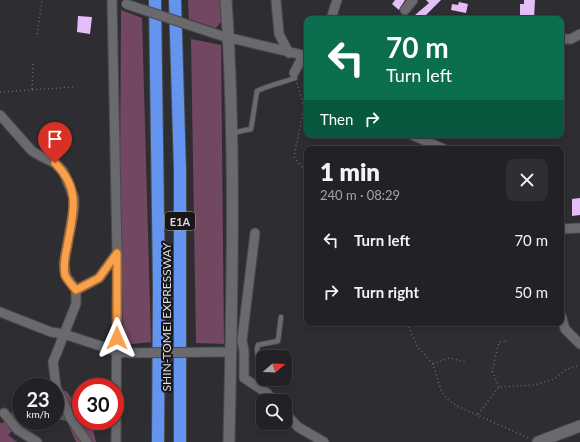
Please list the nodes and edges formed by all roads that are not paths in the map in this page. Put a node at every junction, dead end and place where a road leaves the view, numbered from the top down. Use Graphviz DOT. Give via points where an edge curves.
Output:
graph roads {
  1 [pos="113,0"];
  2 [pos="155,0"];
  3 [pos="175,0"];
  4 [pos="226,0"];
  5 [pos="276,0"];
  6 [pos="337,0"];
  7 [pos="413,0"];
  8 [pos="405,10"];
  9 [pos="331,16"];
  10 [pos="580,34"];
  11 [pos="224,36"];
  12 [pos="564,38"];
  13 [pos="288,53"];
  14 [pos="304,56"];
  15 [pos="304,58"];
  16 [pos="294,75"];
  17 [pos="0,115"];
  18 [pos="232,133"];
  19 [pos="419,138"];
  20 [pos="437,146"];
  21 [pos="580,228"];
  22 [pos="564,229"];
  23 [pos="254,233"];
  24 [pos="117,253"];
  25 [pos="76,290"];
  26 [pos="0,312"];
  27 [pos="281,317"];
  28 [pos="564,326"];
  29 [pos="64,334"];
  30 [pos="580,344"];
  31 [pos="244,351"];
  32 [pos="117,352"];
  33 [pos="227,352"];
  34 [pos="260,389"];
  35 [pos="266,394"];
  36 [pos="3,410"];
  37 [pos="292,421"];
  38 [pos="580,426"];
  39 [pos="37,442"];
  40 [pos="87,442"];
  41 [pos="116,442"];
  42 [pos="158,442"];
  43 [pos="180,442"];
  44 [pos="229,442"];
  45 [pos="324,442"];
  46 [pos="538,442"];
  1 -- 11 [label="street, bridge"];
  1 -- 24 [label="street"];
  2 -- 42 [label="highway, SHIN-TOMEI EXPRESSWAY / E1A" via="159,287"];
  3 -- 43 [label="highway, SHIN-TOMEI EXPRESSWAY / E1A" via="180,171"];
  4 -- 11 [label="street"];
  5 -- 13 [label="street" via="279,34"];
  6 -- 9 [label="street"];
  7 -- 8 [label="street"];
  10 -- 12 [label="street" via="571,39"];
  11 -- 13 [label="street"];
  11 -- 18 [label="street"];
  13 -- 14 [label="street"];
  15 -- 16 [label="street"];
  16 -- 18 [label="lane" via="285,82 266,86 257,91 251,129"];
  17 -- 25 [label="street" via="32,151 55,163 63,171 74,198 64,263 66,276"];
  18 -- 33 [label="street"];
  19 -- 20 [label="street"];
  21 -- 22 [label="street"];
  23 -- 31 [label="street" via="242,340"];
  24 -- 25 [label="street" via="99,278"];
  24 -- 32 [label="street"];
  25 -- 29 [label="street" via="76,304"];
  26 -- 29 [label="street" via="51,332"];
  27 -- 34 [label="lane" via="278,341 258,345"];
  28 -- 30 [label="street"];
  29 -- 32 [label="street"];
  29 -- 40 [label="street" via="52,362 56,387 70,417"];
  31 -- 33 [label="street"];
  31 -- 34 [label="street" via="244,378"];
  32 -- 33 [label="street, bridge"];
  32 -- 41 [label="street"];
  33 -- 44 [label="street"];
  34 -- 35 [label="street"];
  36 -- 39 [label="street" via="18,430"];
  37 -- 45 [label="street" via="298,427"];
  38 -- 46 [label="street"];
}
